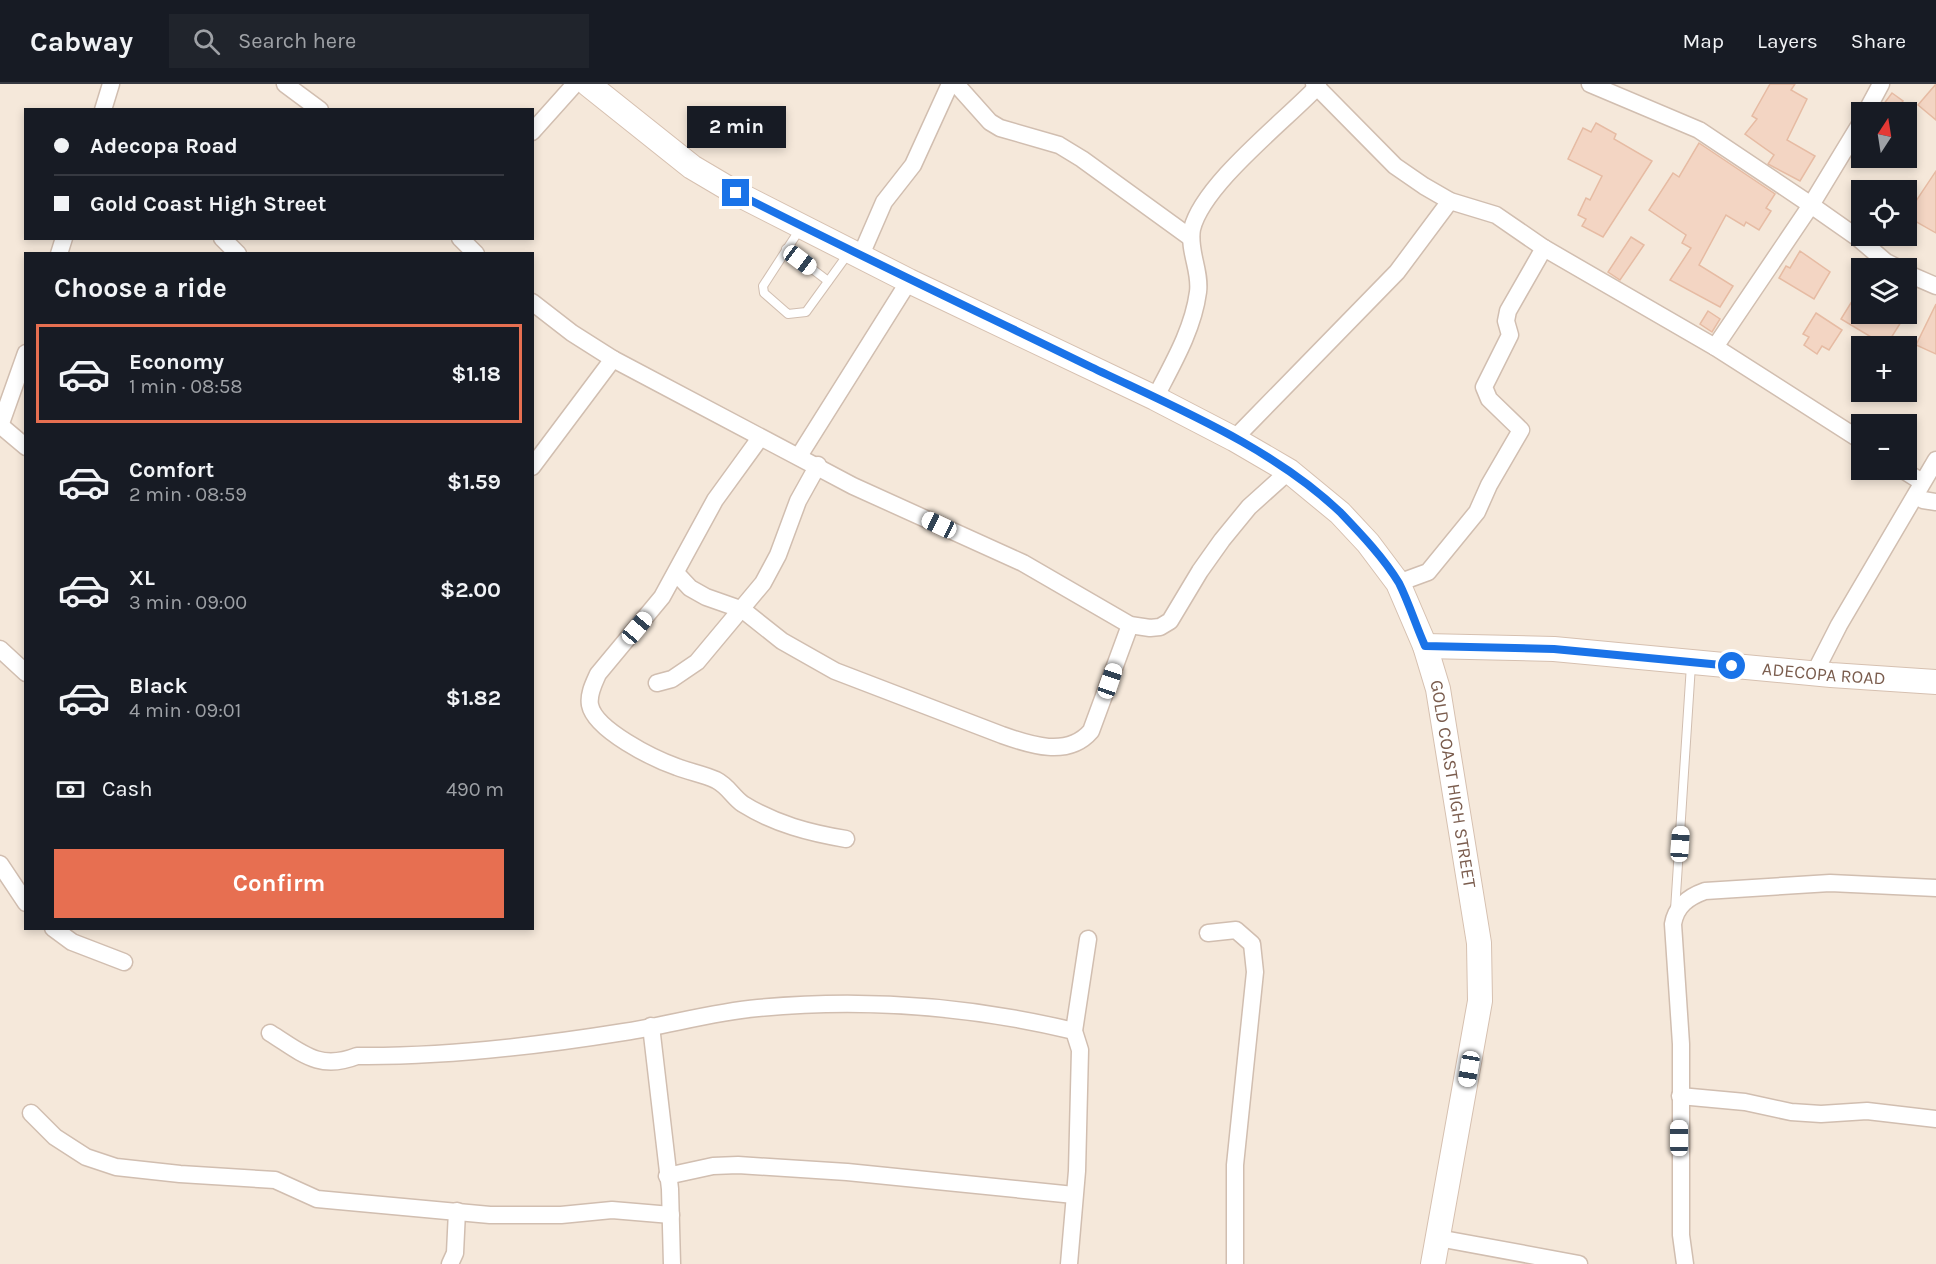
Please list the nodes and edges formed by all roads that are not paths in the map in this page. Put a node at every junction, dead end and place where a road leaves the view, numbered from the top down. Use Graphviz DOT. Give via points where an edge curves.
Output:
graph roads {
  1 [pos="111,84"];
  2 [pos="285,84"];
  3 [pos="575,84"];
  4 [pos="588,84"];
  5 [pos="950,84"];
  6 [pos="956,84"];
  7 [pos="1590,84"];
  8 [pos="1881,84"];
  9 [pos="1316,85"];
  10 [pos="1871,102"];
  11 [pos="104,108"];
  12 [pos="317,108"];
  13 [pos="534,130"];
  14 [pos="1851,139"];
  15 [pos="1450,201"];
  16 [pos="1811,205"];
  17 [pos="802,226"];
  18 [pos="1191,238"];
  19 [pos="224,240"];
  20 [pos="462,240"];
  21 [pos="1544,248"];
  22 [pos="786,249"];
  23 [pos="236,252"];
  24 [pos="472,252"];
  25 [pos="856,252"];
  26 [pos="1881,258"];
  27 [pos="1917,278"];
  28 [pos="828,281"];
  29 [pos="909,281"];
  30 [pos="1936,286"];
  31 [pos="534,304"];
  32 [pos="1715,347"];
  33 [pos="24,359"];
  34 [pos="613,359"];
  35 [pos="1155,398"];
  36 [pos="0,425"];
  37 [pos="1851,434"];
  38 [pos="760,438"];
  39 [pos="1234,438"];
  40 [pos="24,445"];
  41 [pos="799,456"];
  42 [pos="1936,460"];
  43 [pos="534,464"];
  44 [pos="818,465"];
  45 [pos="1289,471"];
  46 [pos="1917,479"];
  47 [pos="1922,482"];
  48 [pos="676,573"];
  49 [pos="1398,583"];
  50 [pos="743,610"];
  51 [pos="1130,625"];
  52 [pos="1425,646"];
  53 [pos="0,649"];
  54 [pos="1691,662"];
  55 [pos="24,671"];
  56 [pos="1814,674"];
  57 [pos="1936,682"];
  58 [pos="657,683"];
  59 [pos="846,839"];
  60 [pos="0,864"];
  61 [pos="1936,888"];
  62 [pos="24,900"];
  63 [pos="1675,913"];
  64 [pos="56,930"];
  65 [pos="1208,933"];
  66 [pos="1088,939"];
  67 [pos="124,962"];
  68 [pos="651,1026"];
  69 [pos="1074,1031"];
  70 [pos="270,1033"];
  71 [pos="1680,1096"];
  72 [pos="31,1113"];
  73 [pos="1936,1119"];
  74 [pos="668,1176"];
  75 [pos="1074,1195"];
  76 [pos="457,1211"];
  77 [pos="671,1215"];
  78 [pos="1438,1238"];
  79 [pos="450,1264"];
  80 [pos="672,1264"];
  81 [pos="1069,1264"];
  82 [pos="1235,1264"];
  83 [pos="1433,1264"];
  84 [pos="1576,1264"];
  85 [pos="1685,1264"];
  1 -- 11 [label="street"];
  2 -- 12 [label="street"];
  3 -- 13 [label="street"];
  4 -- 17 [label="street, GOLD COAST HIGH STREET" via="692,167"];
  5 -- 25 [label="street" via="913,165 884,202"];
  6 -- 18 [label="street" via="990,122 1059,145"];
  7 -- 16 [label="street" via="1699,130"];
  8 -- 10 [label="street"];
  9 -- 15 [label="street" via="1395,166"];
  9 -- 18 [label="street" via="1210,196 1199,212"];
  14 -- 16 [label="street"];
  15 -- 21 [label="street" via="1496,215"];
  15 -- 39 [label="street" via="1397,272"];
  16 -- 26 [label="street"];
  16 -- 32 [label="street"];
  17 -- 22 [label="lane"];
  17 -- 25 [label="street, GOLD COAST HIGH STREET"];
  18 -- 35 [label="street" via="1198,292 1182,344"];
  19 -- 23 [label="street"];
  20 -- 24 [label="street"];
  21 -- 32 [label="street"];
  21 -- 49 [label="street" via="1508,311 1510,335 1484,387 1489,399 1521,430 1477,512 1428,572"];
  22 -- 28 [label="lane"];
  22 -- 28 [label="lane" via="763,286 764,293 789,314 806,312"];
  25 -- 28 [label="lane"];
  25 -- 29 [label="street, GOLD COAST HIGH STREET"];
  27 -- 30 [label="street"];
  29 -- 35 [label="street, GOLD COAST HIGH STREET"];
  29 -- 41 [label="street"];
  31 -- 34 [label="street"];
  32 -- 37 [label="street"];
  33 -- 36 [label="street"];
  34 -- 38 [label="street"];
  34 -- 43 [label="street"];
  35 -- 39 [label="street, GOLD COAST HIGH STREET"];
  36 -- 40 [label="street"];
  38 -- 41 [label="street"];
  38 -- 48 [label="street" via="715,500"];
  39 -- 45 [label="street, GOLD COAST HIGH STREET"];
  41 -- 44 [label="street"];
  42 -- 47 [label="street"];
  44 -- 50 [label="street" via="798,501 763,584"];
  44 -- 51 [label="street" via="854,486 1023,563"];
  45 -- 49 [label="street, GOLD COAST HIGH STREET" via="1340,513"];
  45 -- 51 [label="street" via="1249,507 1222,540 1170,621 1150,628"];
  46 -- 47 [label="street"];
  47 -- 56 [label="street"];
  48 -- 50 [label="street" via="706,597"];
  48 -- 59 [label="street" via="662,597 598,674 590,699 595,716 613,734 668,763 721,783 741,802 780,823 810,834"];
  49 -- 52 [label="street, GOLD COAST HIGH STREET"];
  50 -- 51 [label="street" via="782,641 863,684 930,705 1020,742 1048,747 1083,740 1091,731"];
  50 -- 58 [label="street" via="697,662 672,679"];
  52 -- 54 [label="street, ADECOPA ROAD" via="1554,649"];
  52 -- 78 [label="street, GOLD COAST HIGH STREET" via="1438,689 1479,943 1480,972 1473,1048"];
  53 -- 55 [label="street"];
  54 -- 56 [label="street, ADECOPA ROAD"];
  54 -- 63 [label="lane"];
  56 -- 57 [label="street, ADECOPA ROAD"];
  60 -- 62 [label="street"];
  61 -- 63 [label="street" via="1830,884 1705,891 1692,895"];
  63 -- 71 [label="street"];
  64 -- 67 [label="street" via="72,942"];
  65 -- 82 [label="street" via="1236,930 1252,944 1255,972 1235,1165"];
  66 -- 69 [label="street"];
  68 -- 69 [label="street" via="755,1008 861,1002 956,1010"];
  68 -- 70 [label="street" via="525,1045 357,1056 342,1062 316,1062"];
  68 -- 74 [label="street"];
  69 -- 75 [label="street" via="1080,1050"];
  71 -- 73 [label="street" via="1745,1102 1791,1112 1867,1111"];
  71 -- 85 [label="street"];
  72 -- 76 [label="street" via="55,1137 86,1157 116,1167 275,1180 317,1199"];
  74 -- 75 [label="street" via="738,1165"];
  74 -- 77 [label="street"];
  75 -- 81 [label="street"];
  76 -- 77 [label="street" via="532,1216 612,1210"];
  76 -- 79 [label="street" via="455,1253"];
  77 -- 80 [label="street"];
  78 -- 83 [label="street, GOLD COAST HIGH STREET"];
  78 -- 84 [label="street"];
}
